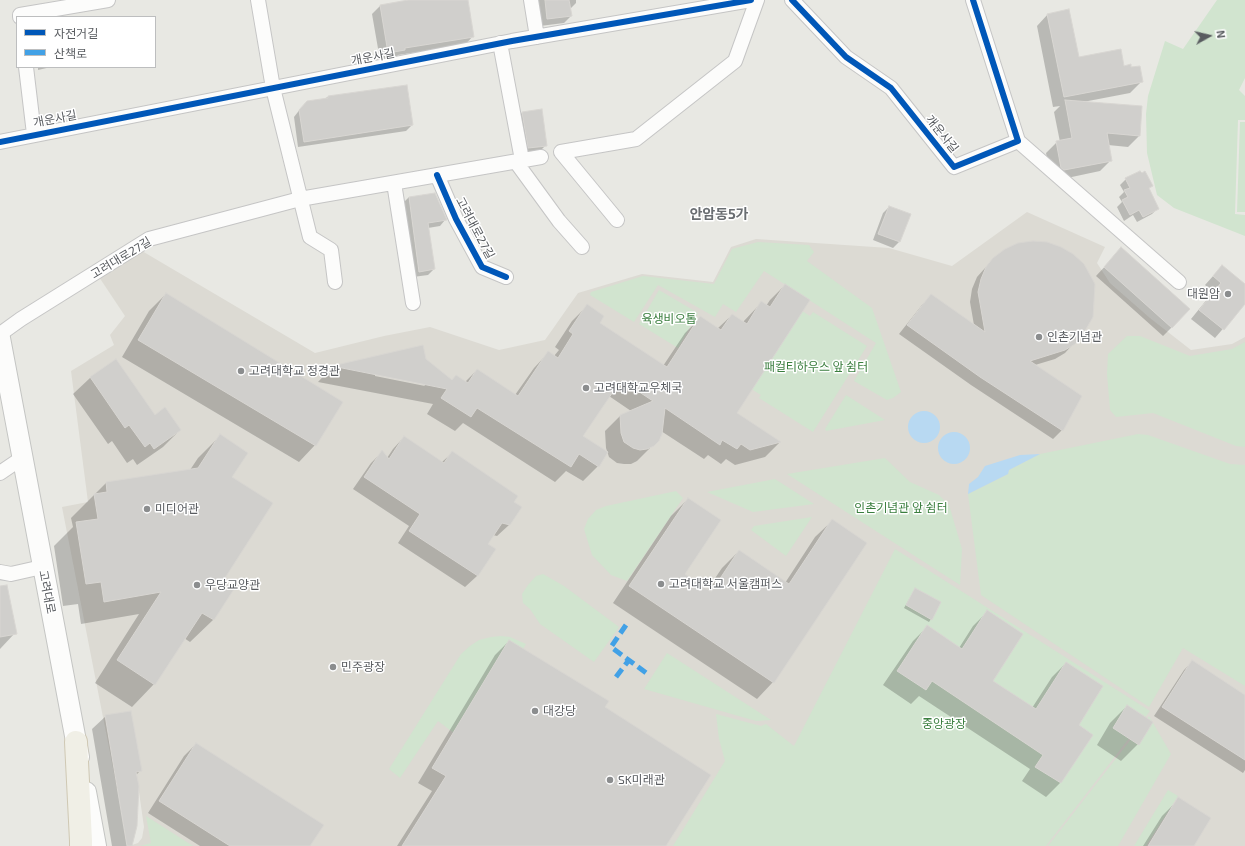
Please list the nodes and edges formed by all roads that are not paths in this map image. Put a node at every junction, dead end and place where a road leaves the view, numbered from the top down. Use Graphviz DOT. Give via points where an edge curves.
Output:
graph roads {
  1 [pos="108,0"];
  2 [pos="258,0"];
  3 [pos="531,0"];
  4 [pos="751,0"];
  5 [pos="757,0"];
  6 [pos="792,0"];
  7 [pos="973,0"];
  8 [pos="20,16"];
  9 [pos="537,37"];
  10 [pos="500,44"];
  11 [pos="26,68"];
  12 [pos="273,88"];
  13 [pos="34,134"];
  14 [pos="1018,141"];
  15 [pos="0,142"];
  16 [pos="541,157"];
  17 [pos="519,161"];
  18 [pos="437,175"];
  19 [pos="394,183"];
  20 [pos="300,199"];
  21 [pos="616,220"];
  22 [pos="582,247"];
  23 [pos="506,277"];
  24 [pos="336,282"];
  25 [pos="1179,282"];
  26 [pos="413,303"];
  27 [pos="0,334"];
  28 [pos="0,338"];
  29 [pos="22,458"];
  30 [pos="0,473"];
  31 [pos="42,567"];
  32 [pos="0,572"];
  33 [pos="76,742"];
  34 [pos="80,846"];
  35 [pos="96,846"];
  1 -- 8 [label="street"];
  2 -- 12 [label="street"];
  3 -- 9 [label="street"];
  4 -- 9 [label="street, 개운사길"];
  5 -- 21 [label="street" via="735,60 636,139 560,152"];
  6 -- 14 [label="street, 개운사길" via="846,57 891,88 954,167"];
  7 -- 14 [label="street"];
  9 -- 10 [label="street, 개운사길"];
  10 -- 12 [label="street, 개운사길"];
  10 -- 17 [label="street"];
  11 -- 13 [label="street"];
  12 -- 13 [label="street, 개운사길"];
  12 -- 20 [label="street"];
  13 -- 15 [label="street, 개운사길"];
  14 -- 25 [label="street"];
  16 -- 17 [label="street, 고려대로27길"];
  17 -- 18 [label="street, 고려대로27길"];
  17 -- 22 [label="street" via="559,221"];
  18 -- 19 [label="street, 고려대로27길"];
  18 -- 23 [label="street, 고려대로27길" via="456,219 482,267"];
  19 -- 20 [label="street, 고려대로27길"];
  19 -- 26 [label="street"];
  20 -- 24 [label="street" via="310,236 331,250"];
  20 -- 27 [label="street, 고려대로27길" via="149,239"];
  28 -- 29 [label="main road, 고려대로"];
  29 -- 30 [label="street"];
  29 -- 31 [label="main road, 고려대로"];
  31 -- 32 [label="street" via="11,574"];
  31 -- 33 [label="main road, 고려대로"];
  33 -- 34 [label="main road" via="82,841"];
  33 -- 35 [label="main road, 고려대로"];
}
